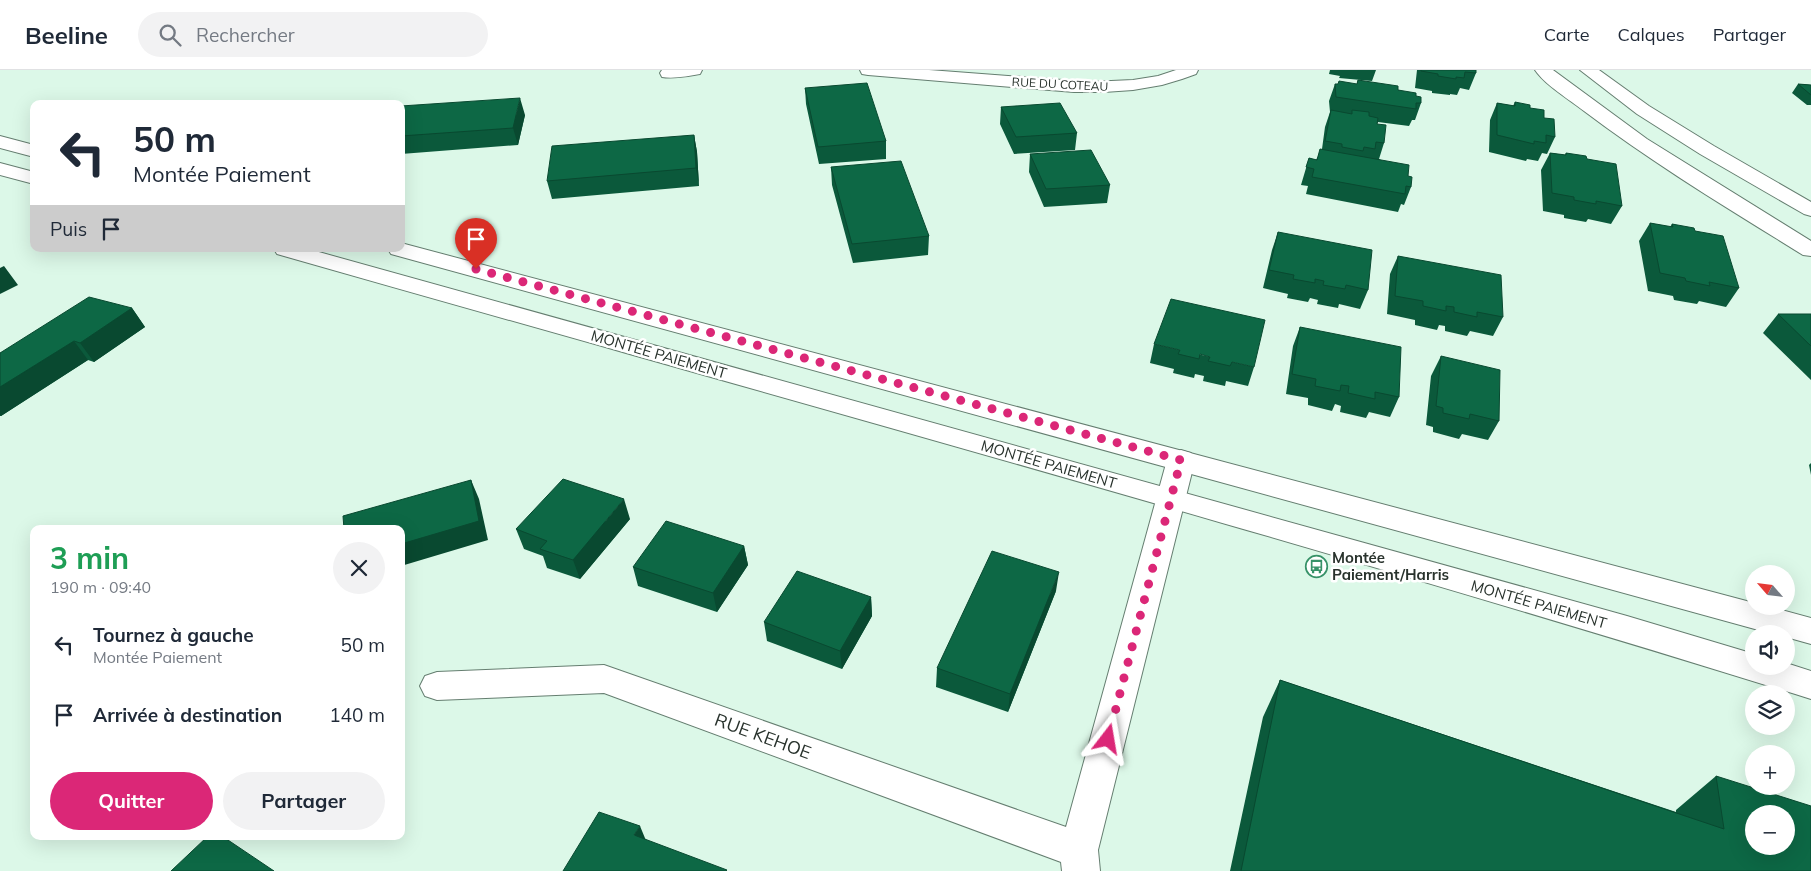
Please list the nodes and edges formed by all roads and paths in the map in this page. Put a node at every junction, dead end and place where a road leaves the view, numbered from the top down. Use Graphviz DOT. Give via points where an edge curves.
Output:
graph roads {
  1 [pos="694,70"];
  2 [pos="868,70"];
  3 [pos="1190,70"];
  4 [pos="1543,70"];
  5 [pos="1588,70"];
  6 [pos="668,73"];
  7 [pos="0,142"];
  8 [pos="30,150"];
  9 [pos="0,169"];
  10 [pos="30,177"];
  11 [pos="1811,210"];
  12 [pos="1811,250"];
  13 [pos="405,251"];
  14 [pos="296,252"];
  15 [pos="1181,460"];
  16 [pos="1170,498"];
  17 [pos="1811,631"];
  18 [pos="1738,664"];
  19 [pos="1811,685"];
  20 [pos="437,686"];
  21 [pos="1811,689"];
  22 [pos="1080,860"];
  1 -- 6 [label="main road"];
  2 -- 3 [label="main road, RUE DU COTEAU" via="1074,88 1163,80"];
  4 -- 12 [label="main road" via="1604,119 1665,161"];
  5 -- 11 [label="main road" via="1643,110"];
  7 -- 8 [label="main road"];
  9 -- 10 [label="main road"];
  13 -- 15 [label="main road"];
  14 -- 16 [label="main road, MONTÉE PAIEMENT"];
  15 -- 16 [label="main road"];
  15 -- 17 [label="main road"];
  16 -- 18 [label="main road, MONTÉE PAIEMENT"];
  16 -- 22 [label="main road"];
  18 -- 19 [label="main road, MONTÉE PAIEMENT"];
  18 -- 21 [label="main road"];
  20 -- 22 [label="main road, RUE KEHOE" via="604,679"];
}
